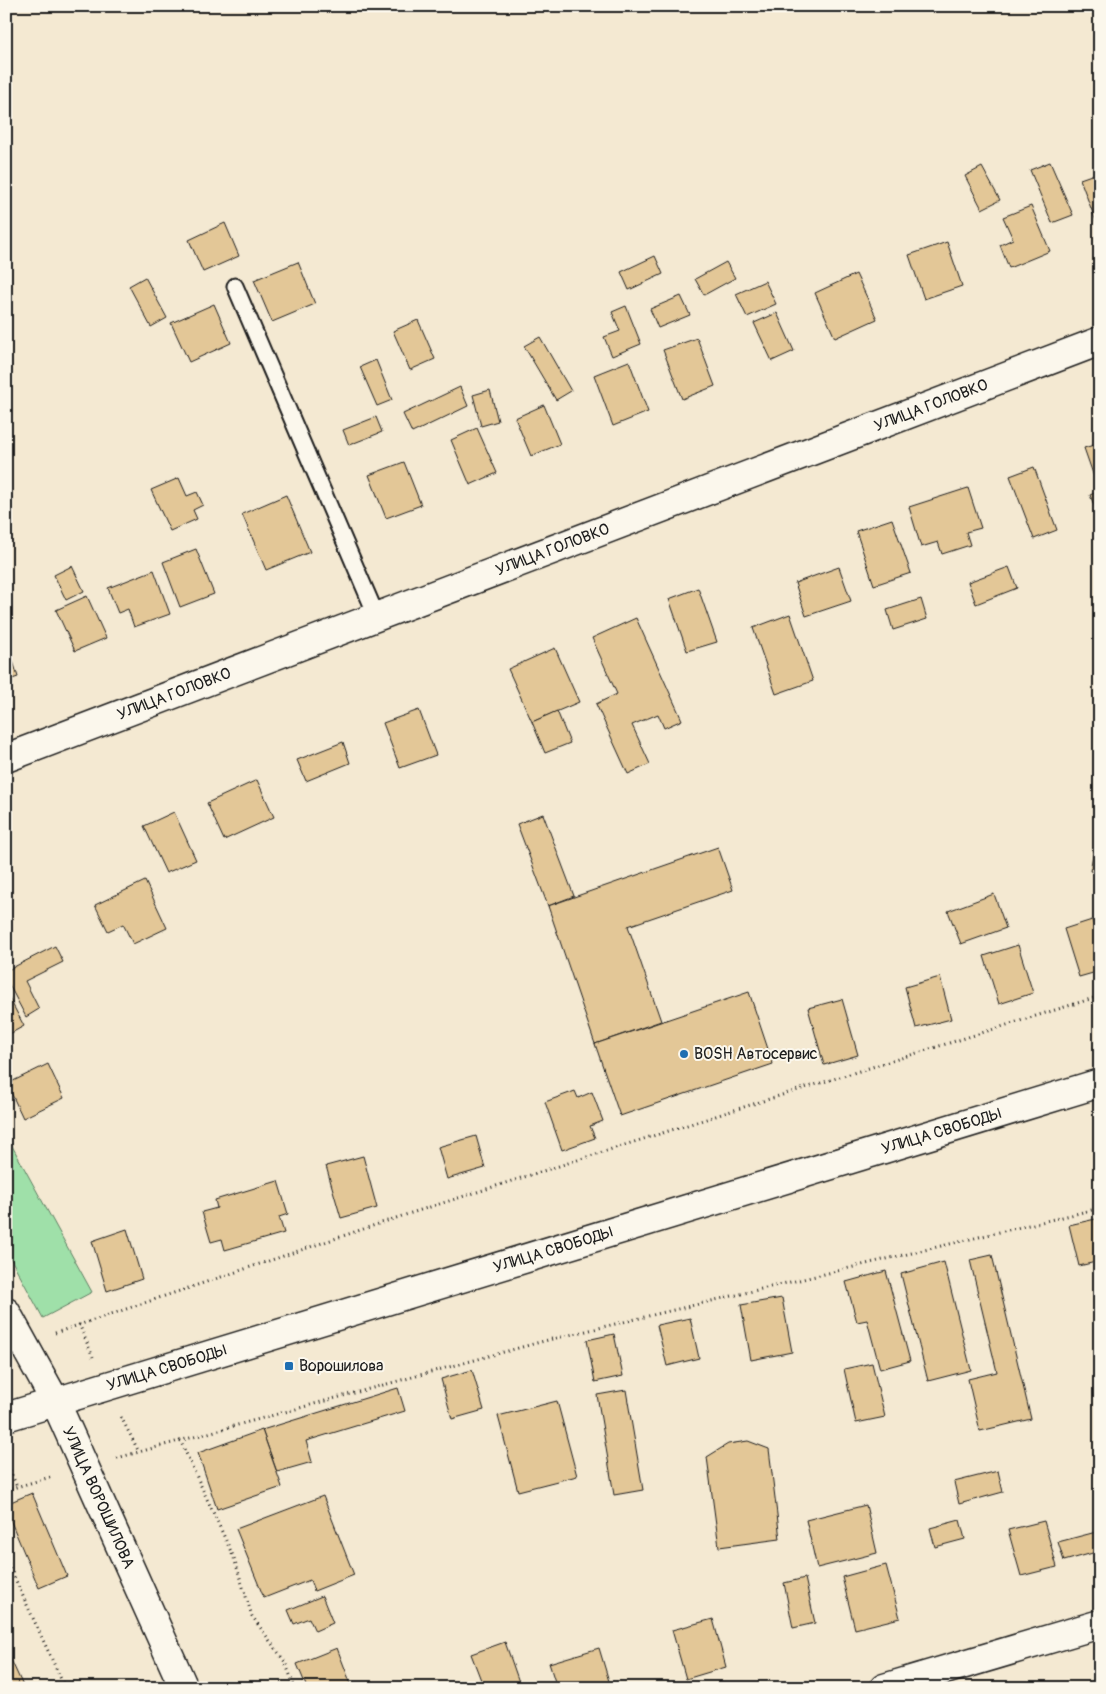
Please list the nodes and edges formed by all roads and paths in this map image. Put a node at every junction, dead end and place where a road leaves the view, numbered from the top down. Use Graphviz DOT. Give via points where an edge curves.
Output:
graph roads {
  1 [pos="235,286"];
  2 [pos="1100,341"];
  3 [pos="377,617"];
  4 [pos="6,758"];
  5 [pos="1100,996"];
  6 [pos="1100,1083"];
  7 [pos="1100,1208"];
  8 [pos="6,1312"];
  9 [pos="23,1343"];
  10 [pos="55,1401"];
  11 [pos="6,1417"];
  12 [pos="180,1440"];
  13 [pos="6,1461"];
  14 [pos="85,1467"];
  15 [pos="17,1487"];
  16 [pos="6,1490"];
  17 [pos="6,1559"];
  18 [pos="1100,1624"];
  19 [pos="65,1688"];
  20 [pos="184,1688"];
  21 [pos="295,1688"];
  22 [pos="884,1688"];
  1 -- 3 [label="lane"];
  2 -- 3 [label="street, УЛИЦА ГОЛОВКО"];
  3 -- 4 [label="street, УЛИЦА ГОЛОВКО"];
  5 -- 9 [label="path" via="405,1215"];
  6 -- 10 [label="street, УЛИЦА СВОБОДЫ"];
  7 -- 12 [label="path" via="544,1341"];
  8 -- 9 [label="street, УЛИЦА ВОРОШИЛОВА"];
  9 -- 10 [label="street, УЛИЦА ВОРОШИЛОВА"];
  10 -- 11 [label="street, УЛИЦА СВОБОДЫ"];
  10 -- 14 [label="street, УЛИЦА ВОРОШИЛОВА"];
  12 -- 14 [label="path"];
  12 -- 21 [label="path" via="234,1558 252,1616 285,1662"];
  13 -- 15 [label="path"];
  14 -- 15 [label="path"];
  14 -- 20 [label="street, УЛИЦА ВОРОШИЛОВА"];
  15 -- 16 [label="path"];
  17 -- 19 [label="path"];
  18 -- 22 [label="street"];
}
